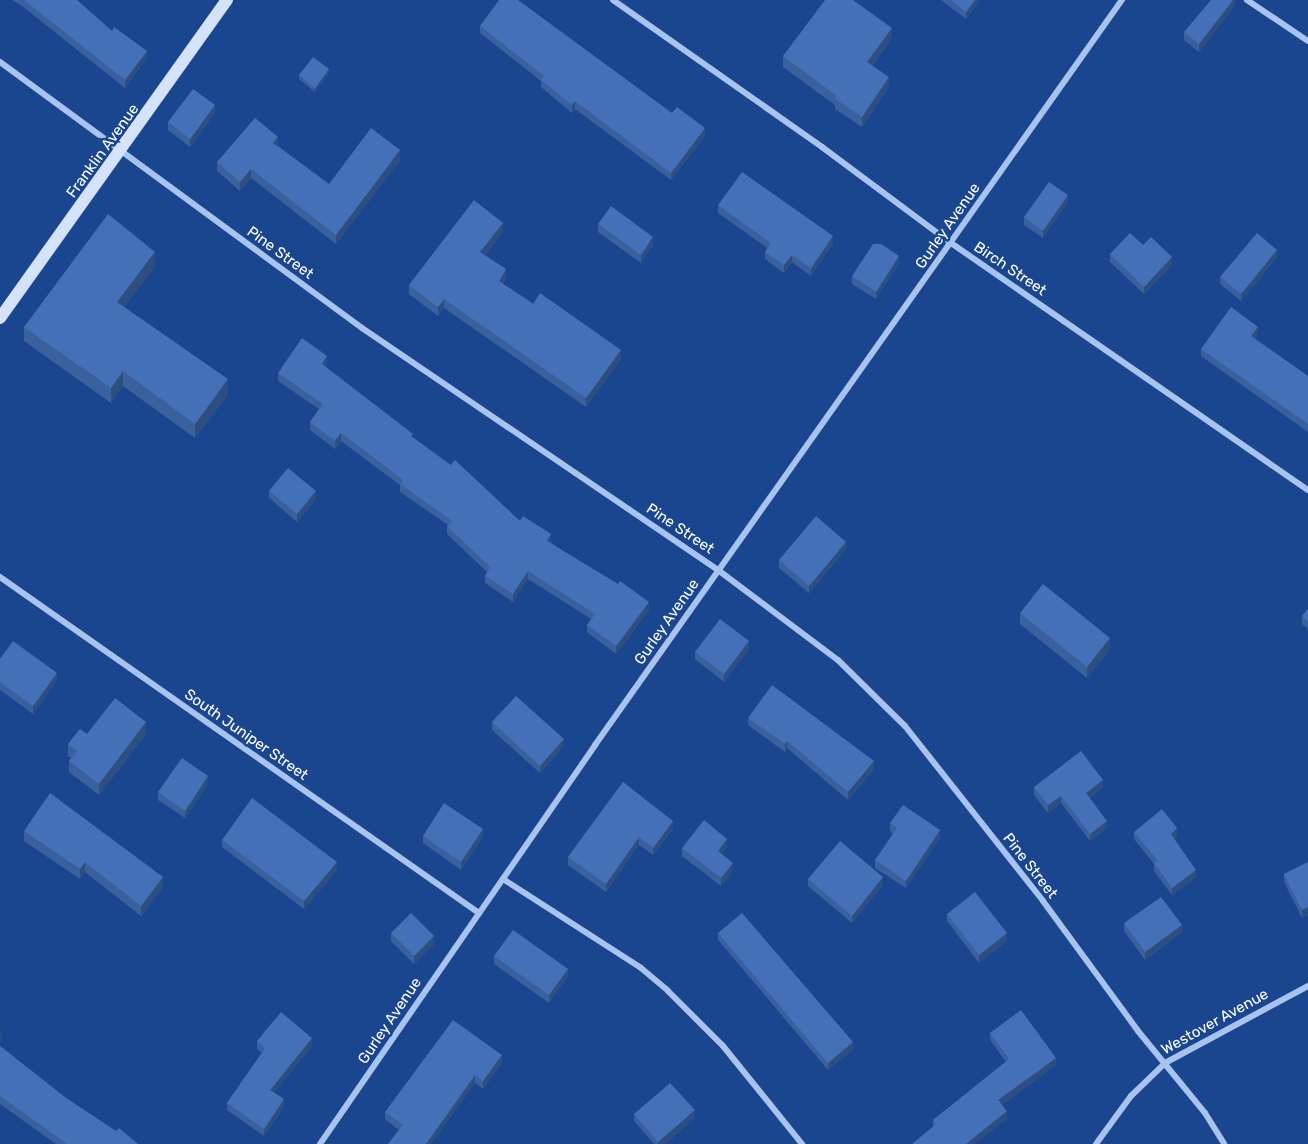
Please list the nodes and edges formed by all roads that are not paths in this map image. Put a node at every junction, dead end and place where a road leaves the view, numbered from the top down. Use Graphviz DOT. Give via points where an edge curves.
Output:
graph roads {
  1 [pos="227,0"];
  2 [pos="613,0"];
  3 [pos="1122,0"];
  4 [pos="1247,0"];
  5 [pos="1308,41"];
  6 [pos="0,62"];
  7 [pos="122,152"];
  8 [pos="951,243"];
  9 [pos="0,318"];
  10 [pos="1308,490"];
  11 [pos="718,570"];
  12 [pos="0,577"];
  13 [pos="503,879"];
  14 [pos="479,913"];
  15 [pos="1308,986"];
  16 [pos="1165,1063"];
  17 [pos="320,1144"];
  18 [pos="802,1144"];
  19 [pos="1096,1144"];
  20 [pos="1224,1144"];
  1 -- 7 [label="street, Franklin Avenue"];
  2 -- 8 [label="street, Birch Street"];
  3 -- 8 [label="street, Gurley Avenue"];
  4 -- 5 [label="street"];
  6 -- 7 [label="street, Pine Street"];
  7 -- 9 [label="street, Franklin Avenue"];
  7 -- 11 [label="street, Pine Street" via="362,328"];
  8 -- 10 [label="street, Birch Street"];
  8 -- 11 [label="street, Gurley Avenue"];
  11 -- 13 [label="street, Gurley Avenue"];
  11 -- 16 [label="street, Pine Street" via="838,660 905,726"];
  12 -- 14 [label="street, South Juniper Street"];
  13 -- 14 [label="street, Gurley Avenue"];
  13 -- 18 [label="street" via="641,968 668,991 723,1046"];
  14 -- 17 [label="street, Gurley Avenue"];
  15 -- 16 [label="street, Westover Avenue"];
  16 -- 19 [label="street, Westover Avenue" via="1131,1096"];
  16 -- 20 [label="street, Pine Street"];
}
